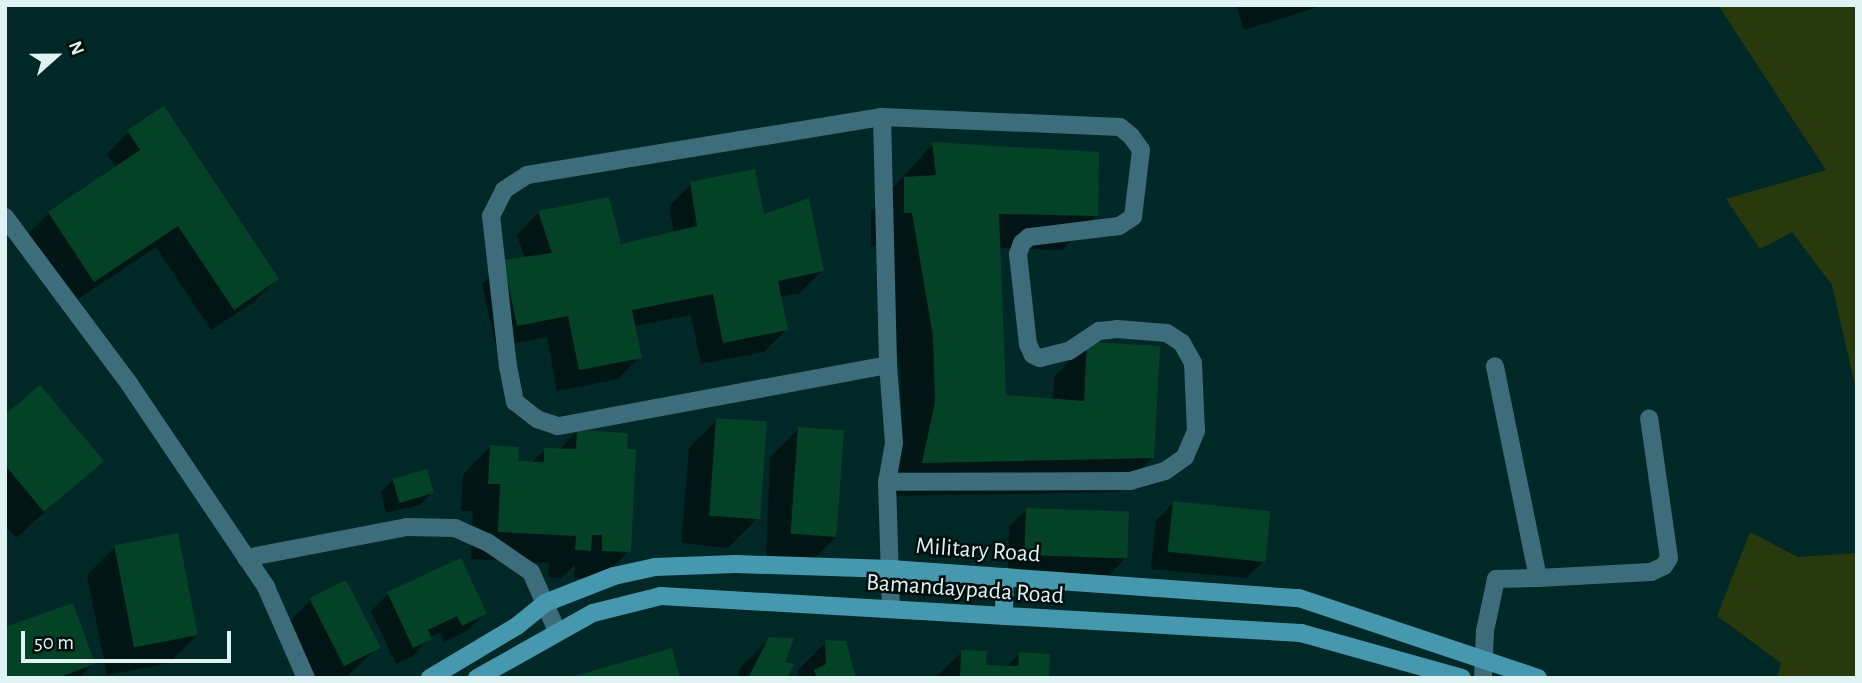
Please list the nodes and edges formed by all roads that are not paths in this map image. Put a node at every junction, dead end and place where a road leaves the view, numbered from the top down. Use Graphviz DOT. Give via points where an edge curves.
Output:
graph roads {
  1 [pos="882,117"];
  2 [pos="5,217"];
  3 [pos="888,365"];
  4 [pos="1495,366"];
  5 [pos="1649,418"];
  6 [pos="887,482"];
  7 [pos="246,558"];
  8 [pos="655,566"];
  9 [pos="891,569"];
  10 [pos="1005,577"];
  11 [pos="1538,578"];
  12 [pos="581,589"];
  13 [pos="662,596"];
  14 [pos="545,603"];
  15 [pos="891,609"];
  16 [pos="593,613"];
  17 [pos="1004,617"];
  18 [pos="557,631"];
  19 [pos="1483,657"];
  20 [pos="306,678"];
  21 [pos="430,678"];
  22 [pos="477,678"];
  23 [pos="1462,678"];
  24 [pos="1483,678"];
  25 [pos="1538,678"];
  1 -- 3 [label="street"];
  1 -- 3 [label="street" via="527,175 504,190 491,216 515,402 537,419 558,426"];
  1 -- 6 [label="street" via="1120,127 1131,136 1141,150 1133,217 1119,226 1030,237 1022,243 1018,254 1028,344 1033,355 1041,358 1069,351 1099,331 1167,333 1182,343 1193,363 1196,430 1185,457 1165,471 1131,481"];
  2 -- 7 [label="street" via="130,385"];
  3 -- 6 [label="street" via="894,443"];
  4 -- 11 [label="street"];
  5 -- 11 [label="street" via="1669,558 1664,566 1651,572"];
  6 -- 9 [label="street"];
  7 -- 14 [label="street" via="407,527 455,528 487,542 531,572"];
  7 -- 20 [label="street" via="266,587"];
  8 -- 9 [label="street, Military Road"];
  8 -- 12 [label="street, Military Road"];
  8 -- 13 [label="street"];
  9 -- 10 [label="street, Military Road"];
  9 -- 15 [label="street"];
  10 -- 17 [label="street"];
  10 -- 19 [label="street, Military Road" via="1299,598"];
  11 -- 19 [label="street" via="1496,579"];
  12 -- 14 [label="street, Military Road"];
  12 -- 16 [label="street"];
  13 -- 15 [label="street, Bamandaypada Road"];
  13 -- 16 [label="street, Bamandaypada Road"];
  14 -- 18 [label="street"];
  14 -- 21 [label="street, Military Road" via="517,626"];
  15 -- 17 [label="street, Bamandaypada Road"];
  16 -- 18 [label="street, Bamandaypada Road"];
  17 -- 23 [label="street, Bamandaypada Road" via="1301,633"];
  18 -- 22 [label="street, Bamandaypada Road"];
  19 -- 24 [label="street"];
  19 -- 25 [label="street, Military Road"];
}
